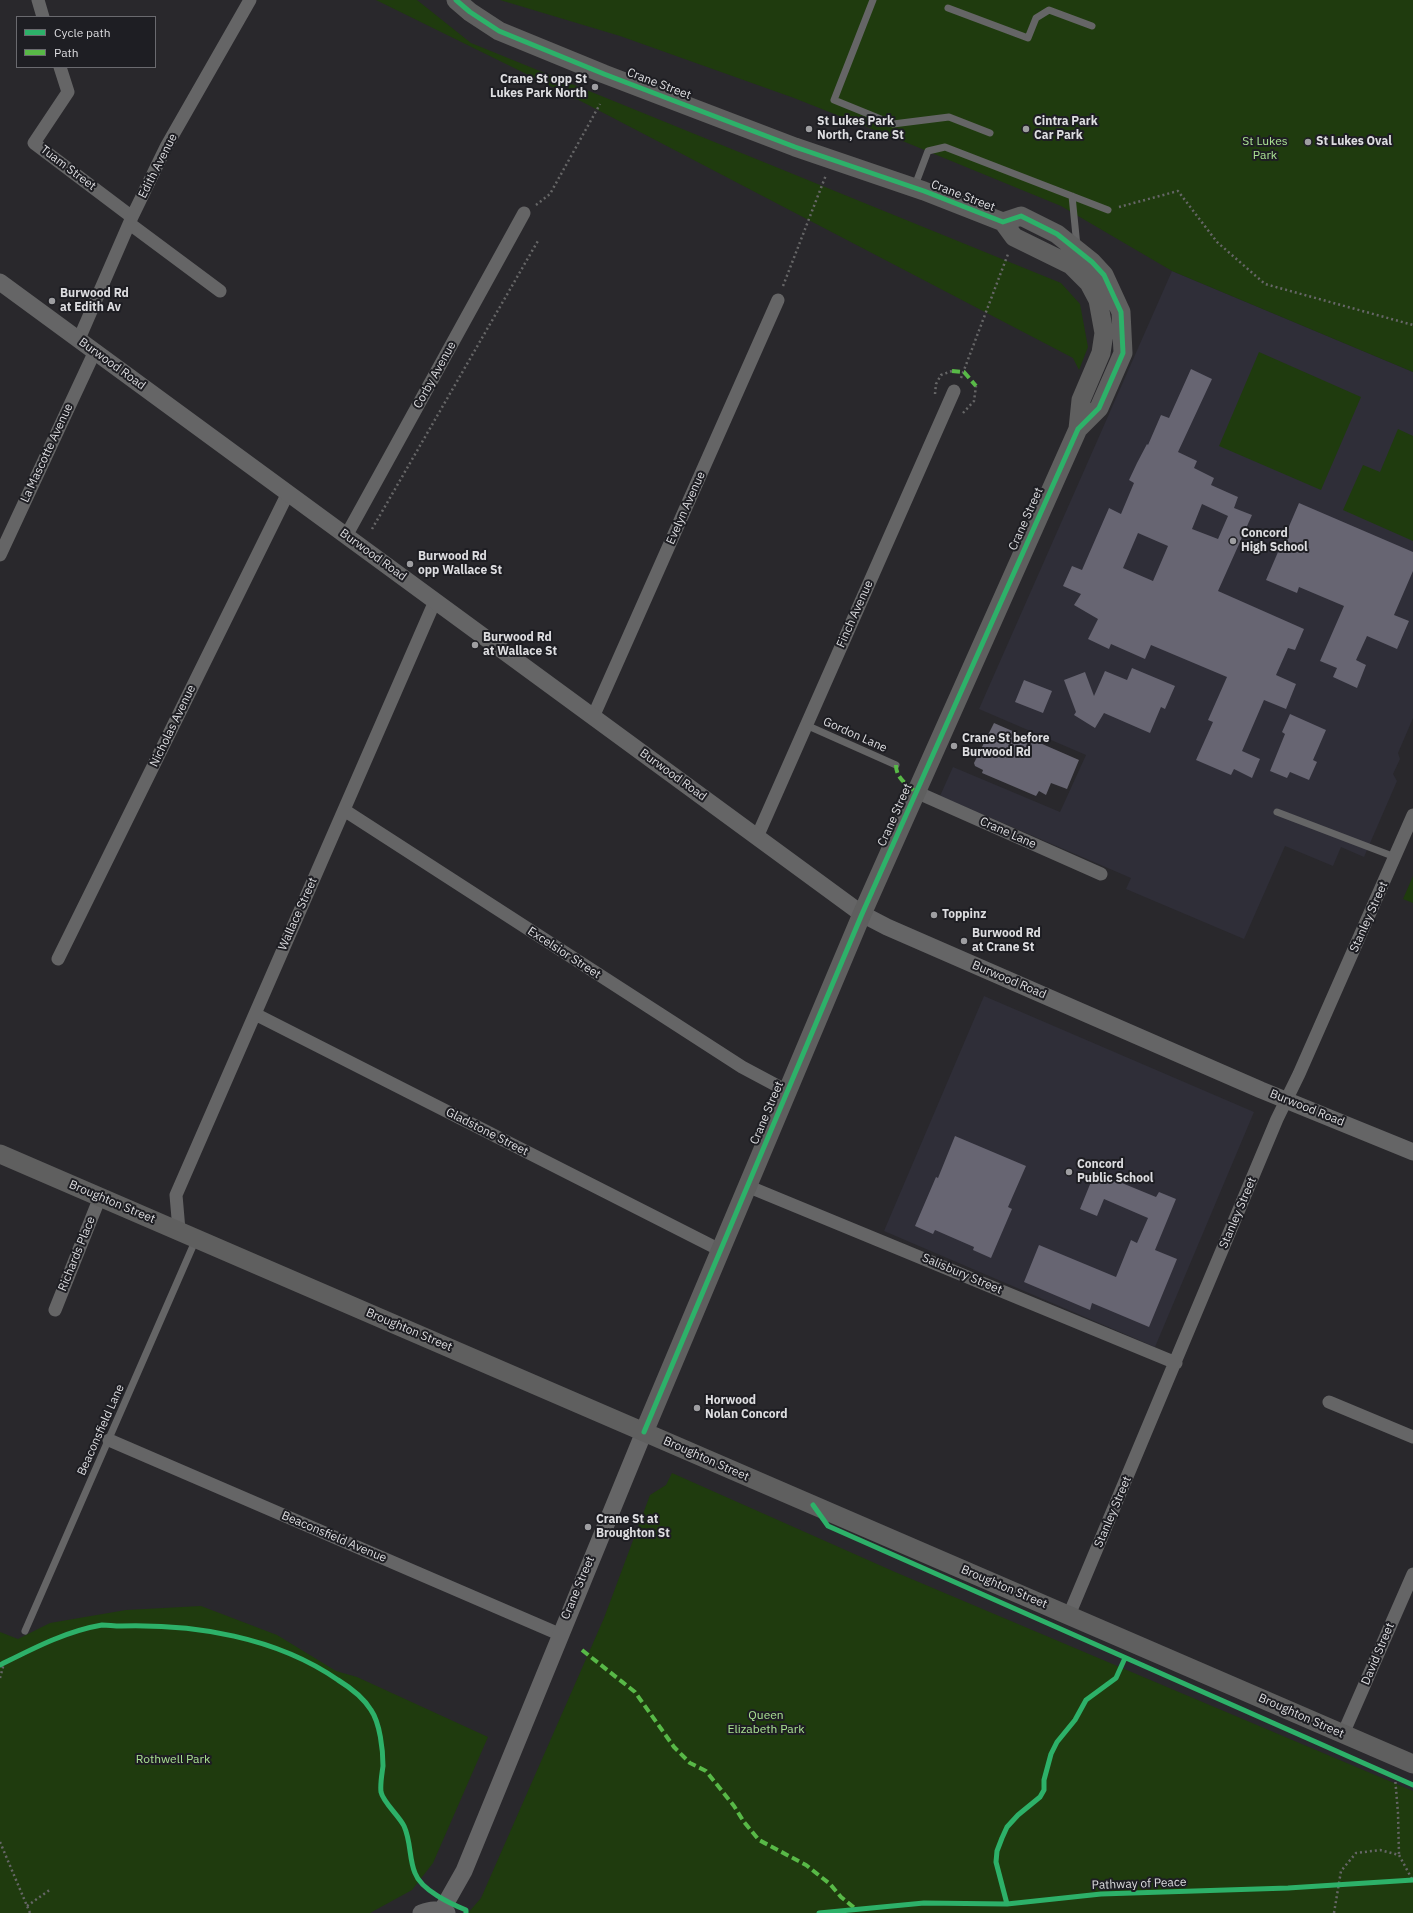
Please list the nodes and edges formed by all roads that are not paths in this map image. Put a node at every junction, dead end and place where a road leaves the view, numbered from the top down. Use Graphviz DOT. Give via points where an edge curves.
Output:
graph roads {
  1 [pos="38,0"];
  2 [pos="250,0"];
  3 [pos="456,0"];
  4 [pos="873,0"];
  5 [pos="948,8"];
  6 [pos="43,16"];
  7 [pos="1092,26"];
  8 [pos="60,68"];
  9 [pos="990,133"];
  10 [pos="914,188"];
  11 [pos="1072,196"];
  12 [pos="1108,210"];
  13 [pos="524,213"];
  14 [pos="131,220"];
  15 [pos="1009,230"];
  16 [pos="1077,249"];
  17 [pos="0,282"];
  18 [pos="220,291"];
  19 [pos="778,300"];
  20 [pos="78,339"];
  21 [pos="95,352"];
  22 [pos="954,391"];
  23 [pos="1078,429"];
  24 [pos="288,493"];
  25 [pos="346,536"];
  26 [pos="0,555"];
  27 [pos="435,601"];
  28 [pos="593,717"];
  29 [pos="806,725"];
  30 [pos="896,765"];
  31 [pos="916,792"];
  32 [pos="344,810"];
  33 [pos="1277,812"];
  34 [pos="1413,815"];
  35 [pos="757,837"];
  36 [pos="1395,858"];
  37 [pos="1101,874"];
  38 [pos="862,914"];
  39 [pos="58,958"];
  40 [pos="254,1014"];
  41 [pos="787,1091"];
  42 [pos="1286,1100"];
  43 [pos="1413,1152"];
  44 [pos="0,1154"];
  45 [pos="747,1186"];
  46 [pos="100,1197"];
  47 [pos="179,1230"];
  48 [pos="197,1238"];
  49 [pos="720,1250"];
  50 [pos="54,1310"];
  51 [pos="1176,1363"];
  52 [pos="1329,1402"];
  53 [pos="644,1432"];
  54 [pos="1413,1437"];
  55 [pos="109,1440"];
  56 [pos="1413,1574"];
  57 [pos="1070,1615"];
  58 [pos="25,1631"];
  59 [pos="559,1634"];
  60 [pos="1343,1734"];
  61 [pos="1413,1764"];
  62 [pos="444,1911"];
  63 [pos="421,1913"];
  1 -- 6 [label="street"];
  2 -- 14 [label="street, Edith Avenue" via="166,148"];
  3 -- 10 [label="main road, Crane Street" via="499,31 604,74 832,160"];
  4 -- 9 [label="lane" via="834,100 893,124 949,117"];
  5 -- 7 [label="lane" via="1028,38 1036,18 1050,10"];
  8 -- 14 [label="street, Tuam Street" via="68,92 34,143"];
  10 -- 11 [label="lane" via="928,151 945,147"];
  10 -- 15 [label="main road, Crane Street"];
  11 -- 12 [label="lane"];
  11 -- 16 [label="lane"];
  13 -- 25 [label="street, Corby Avenue"];
  14 -- 18 [label="street, Tuam Street"];
  14 -- 20 [label="street, Edith Avenue"];
  15 -- 16 [label="main road, Crane Street" via="1021,216 1057,234"];
  15 -- 23 [label="main road, Crane Street" via="1071,265 1089,283 1098,300 1104,333 1101,353 1081,400"];
  16 -- 23 [label="main road, Crane Street" via="1104,275 1121,312 1123,333 1123,353 1099,408"];
  17 -- 20 [label="street, Burwood Road"];
  19 -- 28 [label="street, Evelyn Avenue"];
  20 -- 21 [label="street, Burwood Road"];
  21 -- 24 [label="street, Burwood Road"];
  21 -- 26 [label="street, La Mascotte Avenue"];
  22 -- 29 [label="street, Finch Avenue"];
  23 -- 31 [label="main road, Crane Street"];
  24 -- 25 [label="street, Burwood Road"];
  24 -- 39 [label="street, Nicholas Avenue"];
  25 -- 27 [label="street, Burwood Road"];
  27 -- 28 [label="street, Burwood Road"];
  27 -- 32 [label="street, Wallace Street"];
  28 -- 35 [label="street, Burwood Road"];
  29 -- 30 [label="lane, Gordon Lane"];
  29 -- 35 [label="street, Finch Avenue"];
  31 -- 37 [label="street, Crane Lane"];
  31 -- 38 [label="main road, Crane Street"];
  32 -- 40 [label="street, Wallace Street"];
  32 -- 41 [label="street, Excelsior Street" via="736,1062"];
  33 -- 36 [label="lane"];
  34 -- 36 [label="street, Stanley Street"];
  35 -- 38 [label="street, Burwood Road"];
  36 -- 42 [label="street, Stanley Street"];
  38 -- 41 [label="main road, Crane Street"];
  38 -- 42 [label="street, Burwood Road"];
  40 -- 47 [label="street, Wallace Street" via="176,1195"];
  40 -- 49 [label="street, Gladstone Street"];
  41 -- 45 [label="main road, Crane Street"];
  42 -- 43 [label="street, Burwood Road"];
  42 -- 51 [label="street, Stanley Street"];
  44 -- 46 [label="main road, Broughton Street"];
  45 -- 49 [label="main road, Crane Street"];
  45 -- 51 [label="street, Salisbury Street"];
  46 -- 47 [label="main road, Broughton Street"];
  46 -- 50 [label="street, Richards Place"];
  47 -- 48 [label="main road, Broughton Street"];
  48 -- 53 [label="main road, Broughton Street"];
  48 -- 55 [label="lane, Beaconsfield Lane"];
  49 -- 53 [label="main road, Crane Street"];
  51 -- 57 [label="street, Stanley Street"];
  52 -- 54 [label="street"];
  53 -- 57 [label="main road, Broughton Street"];
  53 -- 59 [label="street, Crane Street"];
  55 -- 58 [label="lane, Beaconsfield Lane"];
  55 -- 59 [label="street, Beaconsfield Avenue"];
  56 -- 60 [label="street, David Street"];
  57 -- 60 [label="main road, Broughton Street"];
  59 -- 62 [label="street, Crane Street" via="464,1872"];
  60 -- 61 [label="main road, Broughton Street"];
  62 -- 63 [label="street" via="434,1909"];
}
